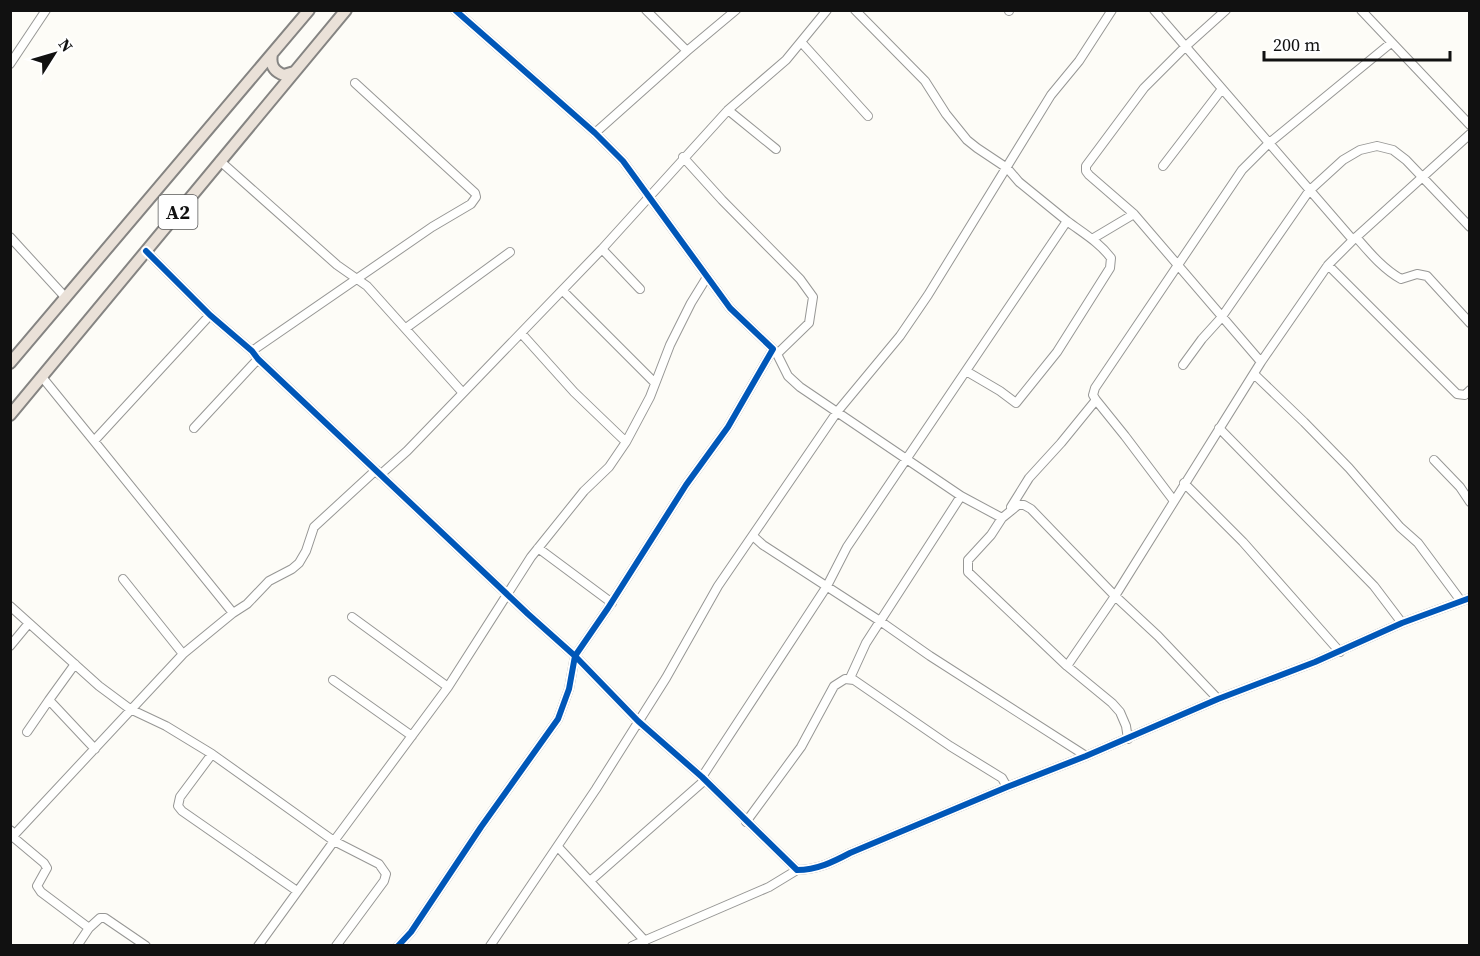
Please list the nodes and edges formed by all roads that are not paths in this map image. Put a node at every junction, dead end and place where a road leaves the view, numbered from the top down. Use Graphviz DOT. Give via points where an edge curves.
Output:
graph roads {
  1 [pos="46,10"];
  2 [pos="309,10"];
  3 [pos="346,10"];
  4 [pos="455,10"];
  5 [pos="646,10"];
  6 [pos="736,10"];
  7 [pos="827,10"];
  8 [pos="855,10"];
  9 [pos="1112,10"];
  10 [pos="1154,10"];
  11 [pos="1226,10"];
  12 [pos="1361,10"];
  13 [pos="802,42"];
  14 [pos="1390,44"];
  15 [pos="1186,46"];
  16 [pos="687,51"];
  17 [pos="272,54"];
  18 [pos="10,64"];
  19 [pos="295,71"];
  20 [pos="355,83"];
  21 [pos="1222,89"];
  22 [pos="728,110"];
  23 [pos="867,116"];
  24 [pos="1470,125"];
  25 [pos="595,133"];
  26 [pos="1470,134"];
  27 [pos="1268,144"];
  28 [pos="776,149"];
  29 [pos="684,157"];
  30 [pos="220,161"];
  31 [pos="1163,166"];
  32 [pos="1007,168"];
  33 [pos="1422,178"];
  34 [pos="1309,191"];
  35 [pos="649,195"];
  36 [pos="1134,214"];
  37 [pos="1067,221"];
  38 [pos="1470,227"];
  39 [pos="10,237"];
  40 [pos="1354,238"];
  41 [pos="1092,239"];
  42 [pos="602,249"];
  43 [pos="146,251"];
  44 [pos="510,252"];
  45 [pos="1179,265"];
  46 [pos="1328,265"];
  47 [pos="707,277"];
  48 [pos="356,279"];
  49 [pos="640,289"];
  50 [pos="563,291"];
  51 [pos="66,298"];
  52 [pos="210,315"];
  53 [pos="1221,318"];
  54 [pos="1470,323"];
  55 [pos="406,328"];
  56 [pos="521,333"];
  57 [pos="252,351"];
  58 [pos="775,352"];
  59 [pos="258,359"];
  60 [pos="1262,362"];
  61 [pos="10,363"];
  62 [pos="1183,365"];
  63 [pos="966,372"];
  64 [pos="1254,374"];
  65 [pos="42,377"];
  66 [pos="655,383"];
  67 [pos="1470,390"];
  68 [pos="463,393"];
  69 [pos="1096,400"];
  70 [pos="837,412"];
  71 [pos="10,415"];
  72 [pos="194,428"];
  73 [pos="1219,428"];
  74 [pos="94,441"];
  75 [pos="626,442"];
  76 [pos="906,459"];
  77 [pos="1434,460"];
  78 [pos="378,473"];
  79 [pos="1184,483"];
  80 [pos="961,496"];
  81 [pos="1174,501"];
  82 [pos="1470,502"];
  83 [pos="1010,510"];
  84 [pos="1002,518"];
  85 [pos="753,536"];
  86 [pos="538,548"];
  87 [pos="123,579"];
  88 [pos="827,586"];
  89 [pos="508,594"];
  90 [pos="1114,596"];
  91 [pos="1465,599"];
  92 [pos="612,603"];
  93 [pos="10,606"];
  94 [pos="234,613"];
  95 [pos="352,617"];
  96 [pos="880,621"];
  97 [pos="29,623"];
  98 [pos="1402,623"];
  99 [pos="10,646"];
  100 [pos="1340,652"];
  101 [pos="183,654"];
  102 [pos="575,656"];
  103 [pos="75,664"];
  104 [pos="1067,666"];
  105 [pos="850,678"];
  106 [pos="333,680"];
  107 [pos="448,687"];
  108 [pos="1218,699"];
  109 [pos="49,700"];
  110 [pos="130,709"];
  111 [pos="638,721"];
  112 [pos="27,732"];
  113 [pos="412,736"];
  114 [pos="1128,739"];
  115 [pos="95,749"];
  116 [pos="212,754"];
  117 [pos="1086,756"];
  118 [pos="703,778"];
  119 [pos="1007,787"];
  120 [pos="746,822"];
  121 [pos="12,835"];
  122 [pos="334,841"];
  123 [pos="558,847"];
  124 [pos="797,870"];
  125 [pos="590,882"];
  126 [pos="297,891"];
  127 [pos="89,928"];
  128 [pos="645,940"];
  129 [pos="77,945"];
  130 [pos="146,945"];
  131 [pos="258,945"];
  132 [pos="336,945"];
  133 [pos="398,945"];
  134 [pos="490,945"];
  135 [pos="632,945"];
  1 -- 18 [label="street"];
  2 -- 17 [label="highway, A2"];
  3 -- 19 [label="highway, A2"];
  4 -- 25 [label="street"];
  5 -- 16 [label="street"];
  6 -- 16 [label="street"];
  7 -- 13 [label="street"];
  8 -- 32 [label="street" via="925,81 967,140"];
  9 -- 32 [label="street" via="1051,95"];
  10 -- 15 [label="street"];
  11 -- 15 [label="street"];
  12 -- 14 [label="street"];
  13 -- 22 [label="street"];
  13 -- 23 [label="street"];
  14 -- 24 [label="street"];
  14 -- 27 [label="street"];
  15 -- 21 [label="street"];
  15 -- 36 [label="street" via="1144,88 1086,166 1089,175"];
  16 -- 25 [label="street"];
  17 -- 19 [label="highway" via="276,71 284,75"];
  17 -- 51 [label="highway, A2"];
  19 -- 30 [label="highway, A2"];
  20 -- 48 [label="street" via="476,197"];
  21 -- 27 [label="street"];
  21 -- 31 [label="street"];
  22 -- 28 [label="street"];
  22 -- 29 [label="street"];
  25 -- 35 [label="street"];
  26 -- 33 [label="street"];
  27 -- 34 [label="street"];
  27 -- 45 [label="street" via="1242,170"];
  29 -- 35 [label="street"];
  29 -- 58 [label="street" via="813,297 809,323"];
  30 -- 43 [label="highway, A2"];
  30 -- 48 [label="street"];
  32 -- 37 [label="street"];
  32 -- 70 [label="street" via="900,336"];
  33 -- 34 [label="street" via="1393,150 1377,146 1343,160"];
  33 -- 38 [label="street"];
  33 -- 40 [label="street"];
  34 -- 40 [label="street"];
  34 -- 53 [label="street"];
  35 -- 42 [label="street"];
  35 -- 47 [label="street"];
  36 -- 41 [label="street"];
  36 -- 45 [label="street"];
  37 -- 41 [label="street"];
  37 -- 63 [label="street"];
  39 -- 51 [label="street"];
  40 -- 46 [label="street"];
  40 -- 54 [label="street" via="1401,279 1418,274 1427,276"];
  41 -- 63 [label="street" via="1111,258 1110,268 1057,352 1016,404"];
  42 -- 49 [label="street"];
  42 -- 50 [label="street"];
  43 -- 52 [label="street"];
  43 -- 65 [label="highway, A2"];
  44 -- 55 [label="street"];
  45 -- 53 [label="street"];
  45 -- 69 [label="street" via="1098,383 1093,395"];
  46 -- 60 [label="street"];
  46 -- 67 [label="street" via="1457,394 1465,395"];
  47 -- 58 [label="street" via="730,308"];
  47 -- 66 [label="street" via="670,345"];
  48 -- 55 [label="street"];
  48 -- 57 [label="street"];
  50 -- 56 [label="street"];
  50 -- 66 [label="street"];
  51 -- 61 [label="highway, A2"];
  52 -- 57 [label="street"];
  52 -- 74 [label="street"];
  53 -- 60 [label="street"];
  53 -- 62 [label="street"];
  55 -- 68 [label="street"];
  56 -- 68 [label="street"];
  56 -- 75 [label="street" via="589,408"];
  57 -- 59 [label="street"];
  58 -- 70 [label="street" via="788,376"];
  58 -- 92 [label="street"];
  59 -- 72 [label="street"];
  59 -- 78 [label="street"];
  60 -- 64 [label="street"];
  63 -- 76 [label="street"];
  64 -- 73 [label="street"];
  64 -- 91 [label="street" via="1348,468"];
  65 -- 71 [label="highway, A2"];
  65 -- 74 [label="street"];
  66 -- 75 [label="street"];
  68 -- 78 [label="street" via="415,443"];
  69 -- 81 [label="street"];
  69 -- 83 [label="street" via="1029,478"];
  70 -- 76 [label="street"];
  70 -- 85 [label="street"];
  73 -- 79 [label="street"];
  73 -- 98 [label="street" via="1374,586"];
  74 -- 94 [label="street"];
  75 -- 86 [label="street"];
  76 -- 80 [label="street"];
  76 -- 88 [label="street" via="847,548"];
  77 -- 82 [label="street"];
  78 -- 89 [label="street"];
  78 -- 94 [label="street" via="314,527 306,551 292,569 269,581"];
  79 -- 81 [label="street"];
  79 -- 100 [label="street" via="1243,542"];
  80 -- 84 [label="street"];
  80 -- 96 [label="street"];
  81 -- 90 [label="street"];
  83 -- 84 [label="street"];
  83 -- 90 [label="street" via="1018,505 1031,509"];
  84 -- 104 [label="street" via="968,560 968,572"];
  85 -- 88 [label="street"];
  85 -- 111 [label="street" via="718,586"];
  86 -- 89 [label="street"];
  86 -- 92 [label="street"];
  87 -- 101 [label="street"];
  88 -- 96 [label="street"];
  88 -- 118 [label="street"];
  89 -- 102 [label="street"];
  89 -- 107 [label="street"];
  90 -- 104 [label="street"];
  90 -- 108 [label="street"];
  91 -- 98 [label="street"];
  92 -- 102 [label="street"];
  93 -- 97 [label="street"];
  94 -- 101 [label="street"];
  95 -- 107 [label="street"];
  96 -- 105 [label="street"];
  96 -- 117 [label="street"];
  97 -- 99 [label="street"];
  97 -- 103 [label="street"];
  98 -- 100 [label="street"];
  100 -- 108 [label="street"];
  101 -- 110 [label="street"];
  102 -- 111 [label="street"];
  102 -- 133 [label="street" via="558,719 411,932"];
  103 -- 109 [label="street"];
  103 -- 110 [label="street"];
  104 -- 114 [label="street" via="1120,712"];
  105 -- 119 [label="street" via="1002,778"];
  105 -- 120 [label="street" via="834,686 801,747"];
  106 -- 113 [label="street"];
  107 -- 113 [label="street"];
  108 -- 114 [label="street"];
  109 -- 112 [label="street"];
  109 -- 115 [label="street"];
  110 -- 115 [label="street"];
  110 -- 116 [label="street"];
  111 -- 118 [label="street"];
  111 -- 123 [label="street"];
  113 -- 122 [label="street"];
  114 -- 117 [label="street"];
  115 -- 121 [label="street"];
  116 -- 122 [label="street"];
  116 -- 126 [label="street" via="180,797 178,806"];
  117 -- 119 [label="street"];
  118 -- 120 [label="street"];
  118 -- 125 [label="street"];
  119 -- 124 [label="street" via="826,865"];
  120 -- 124 [label="street"];
  121 -- 127 [label="street" via="44,863 46,871 37,886 41,892"];
  122 -- 126 [label="street"];
  122 -- 132 [label="street" via="379,864 386,874"];
  123 -- 125 [label="street"];
  123 -- 134 [label="street"];
  124 -- 128 [label="street" via="769,887"];
  125 -- 128 [label="street"];
  126 -- 131 [label="street"];
  127 -- 129 [label="street"];
  127 -- 130 [label="street" via="105,918"];
  128 -- 135 [label="street"];
}
